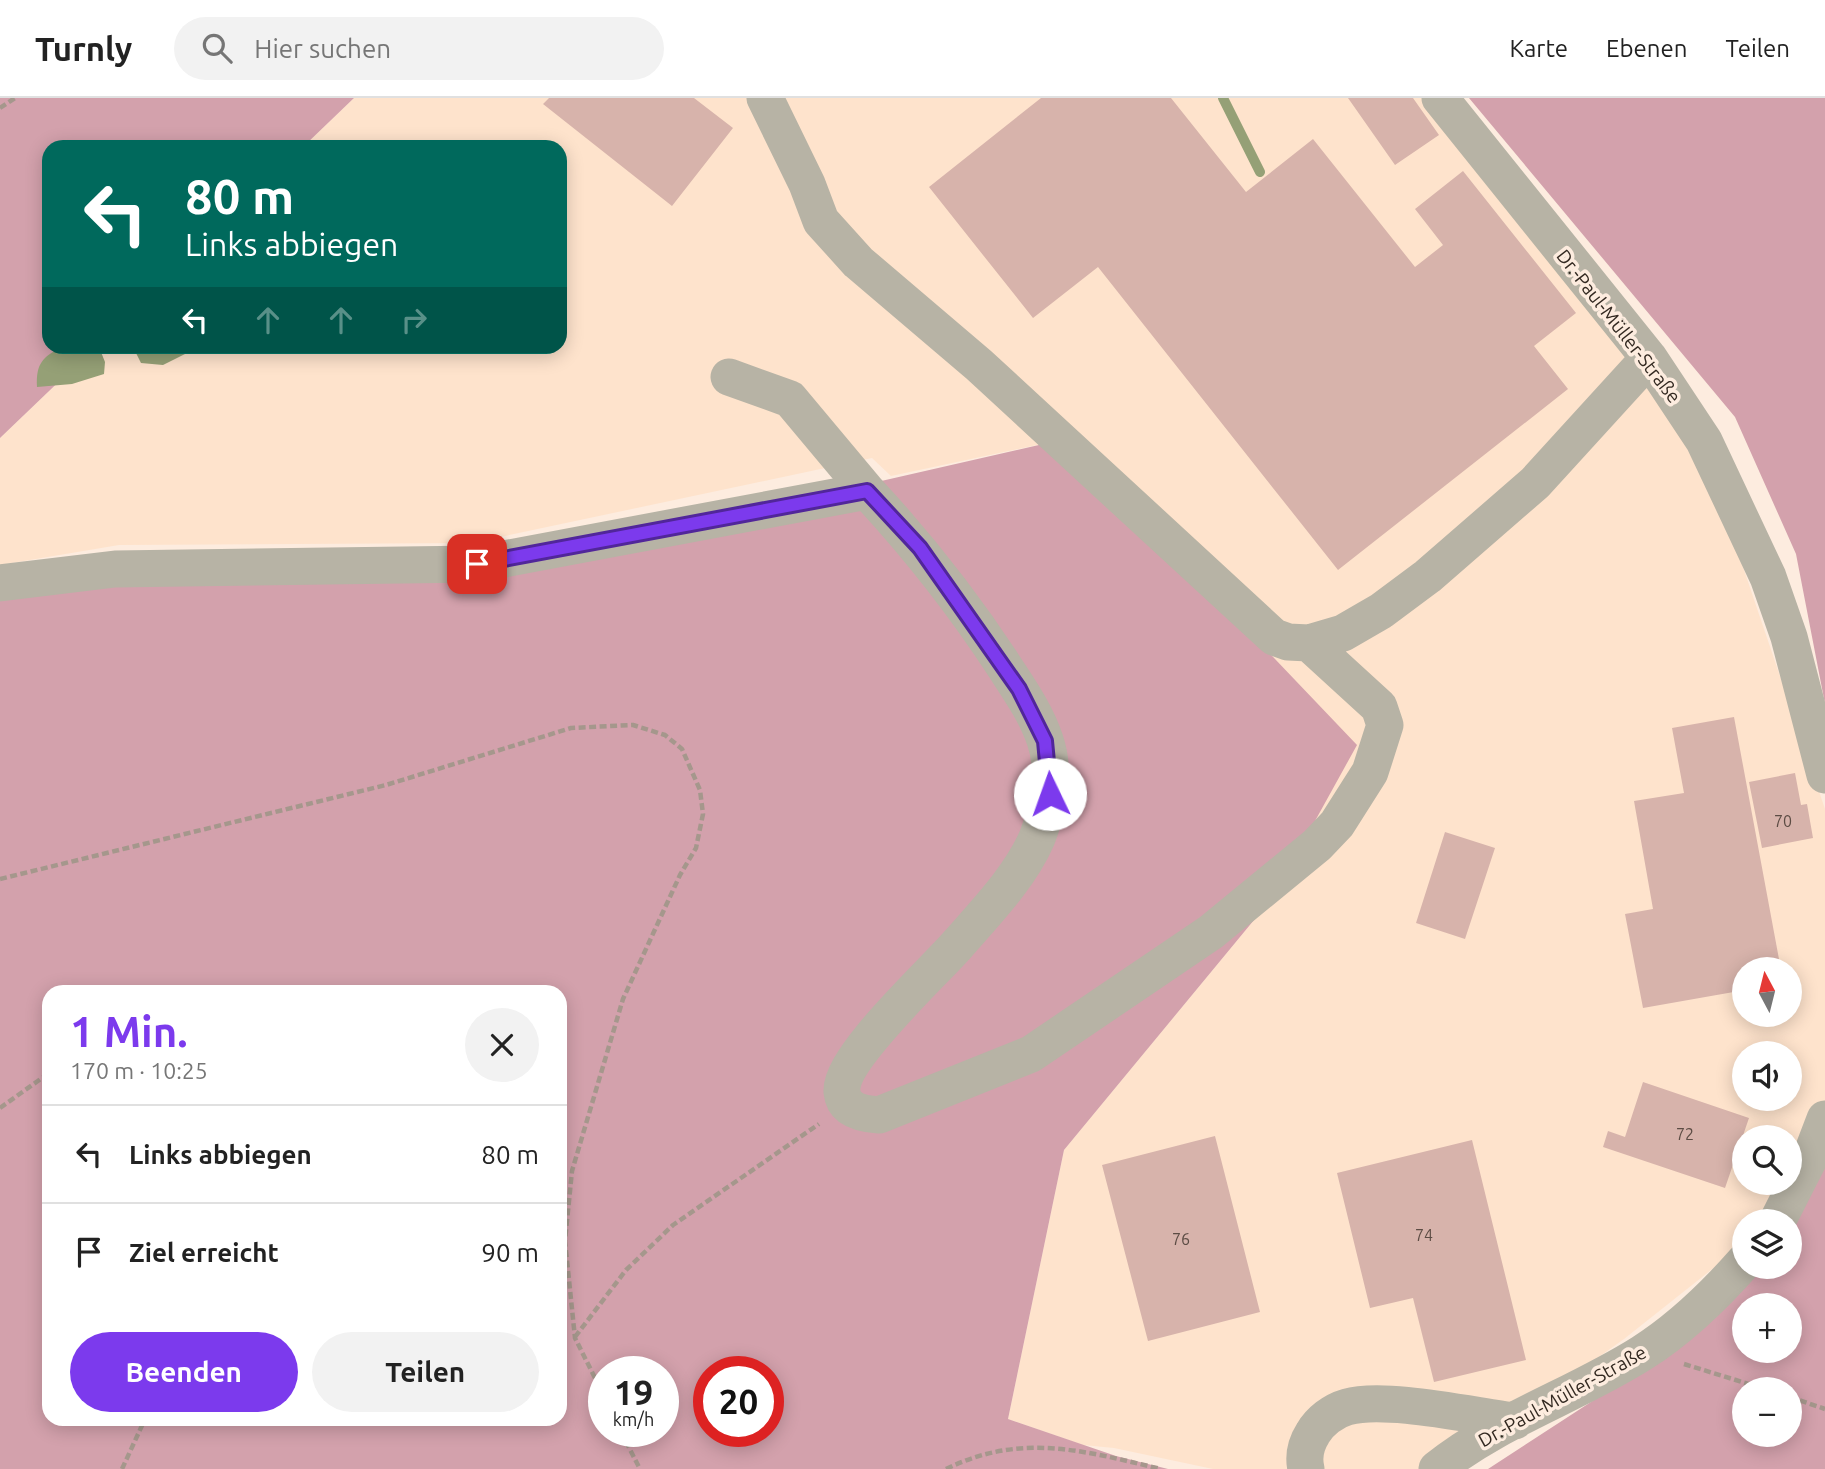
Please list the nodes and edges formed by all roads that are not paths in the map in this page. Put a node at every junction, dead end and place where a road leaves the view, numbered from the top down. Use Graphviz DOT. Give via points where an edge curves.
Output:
graph roads {
  1 [pos="765,98"];
  2 [pos="1440,98"];
  3 [pos="1649,358"];
  4 [pos="729,377"];
  5 [pos="867,491"];
  6 [pos="0,583"];
  7 [pos="1309,643"];
  8 [pos="1825,775"];
  9 [pos="1825,1119"];
  10 [pos="1784,1209"];
  11 [pos="1732,1276"];
  12 [pos="1515,1422"];
  13 [pos="1306,1469"];
  14 [pos="1437,1469"];
  1 -- 7 [label="street" via="821,221 858,262 979,365 1274,637"];
  2 -- 3 [label="street, Dr.-Paul-Müller-Straße"];
  3 -- 7 [label="street" via="1535,483 1428,576 1343,633"];
  3 -- 8 [label="street, Dr.-Paul-Müller-Straße" via="1704,441 1768,577 1789,637"];
  4 -- 5 [label="street" via="790,399"];
  5 -- 6 [label="street" via="477,564 116,569"];
  5 -- 7 [label="street" via="920,548 1019,689 1045,741 1050,794 1036,839 1001,893 853,1063 842,1094 854,1111 878,1115 1031,1054 1211,932 1317,845 1355,799 1370,772 1385,725 1379,707"];
  9 -- 10 [label="street"];
  11 -- 12 [label="street, Dr.-Paul-Müller-Straße" via="1643,1353"];
  12 -- 13 [label="street" via="1385,1405 1348,1406 1317,1427 1307,1442"];
  12 -- 14 [label="street, Dr.-Paul-Müller-Straße"];
}
